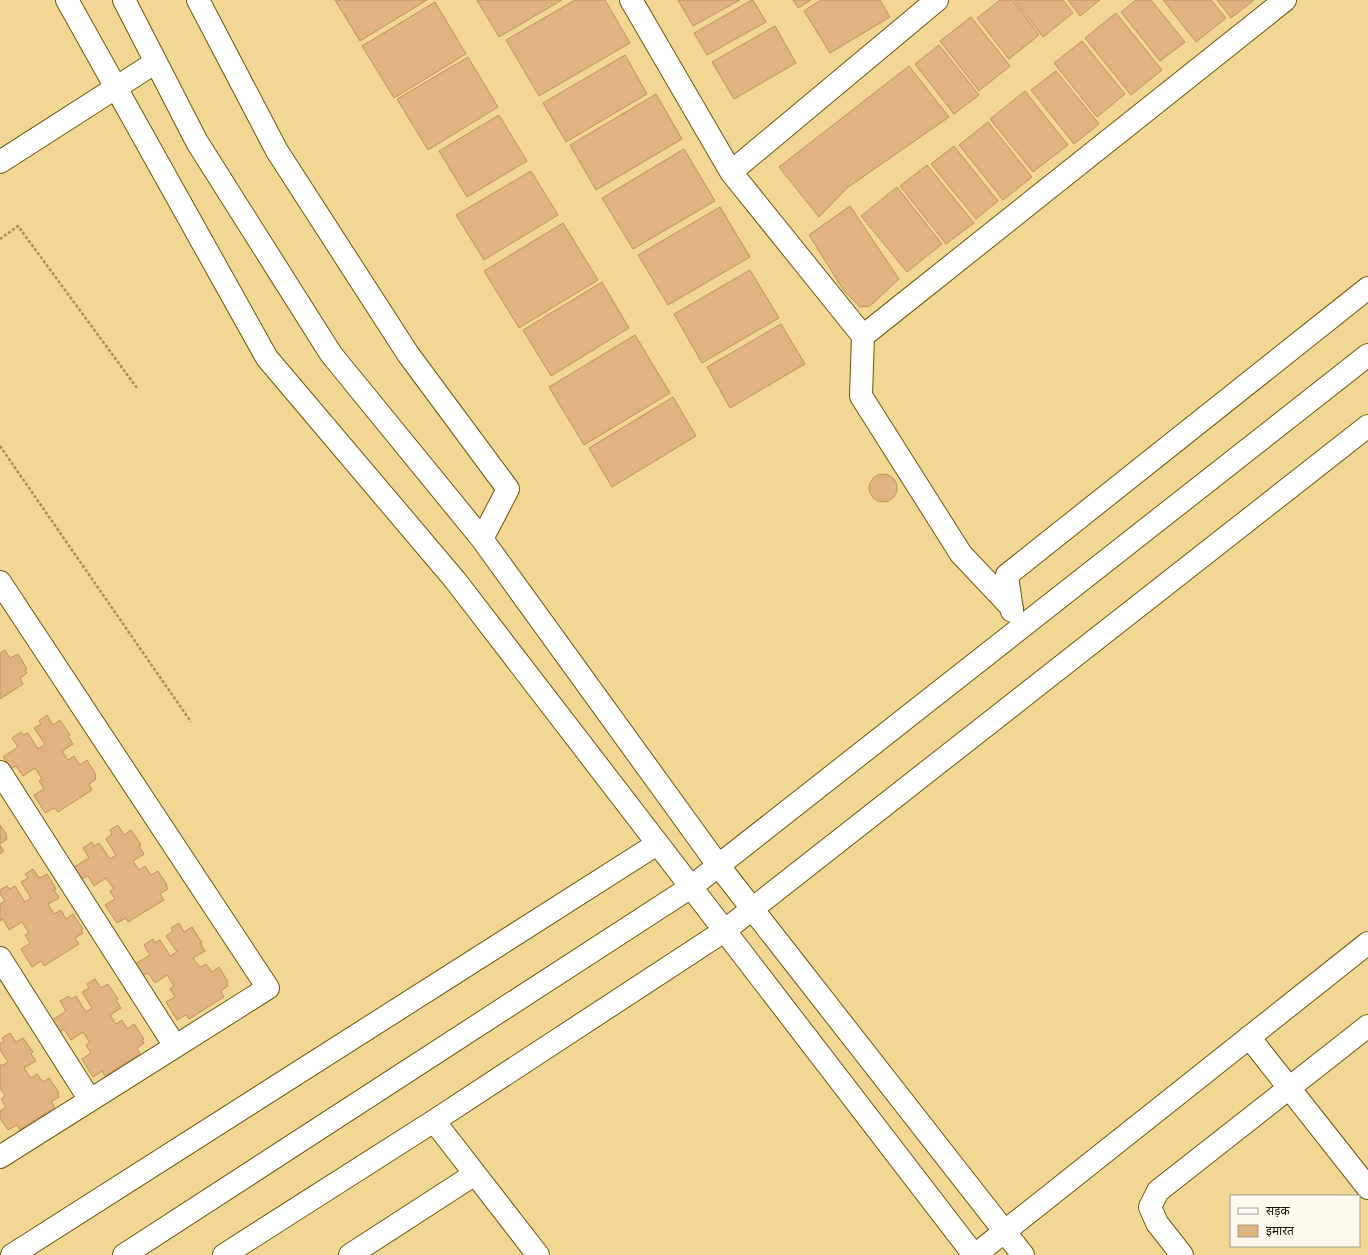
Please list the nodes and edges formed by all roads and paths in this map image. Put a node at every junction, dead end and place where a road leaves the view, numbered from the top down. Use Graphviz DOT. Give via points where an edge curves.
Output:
graph roads {
  1 [pos="67,0"];
  2 [pos="124,0"];
  3 [pos="198,0"];
  4 [pos="632,0"];
  5 [pos="1285,0"];
  6 [pos="928,3"];
  7 [pos="156,62"];
  8 [pos="116,87"];
  9 [pos="0,162"];
  10 [pos="731,172"];
  11 [pos="0,239"];
  12 [pos="1368,288"];
  13 [pos="863,336"];
  14 [pos="1368,355"];
  15 [pos="137,388"];
  16 [pos="1368,426"];
  17 [pos="0,446"];
  18 [pos="482,539"];
  19 [pos="0,582"];
  20 [pos="1012,608"];
  21 [pos="1016,632"];
  22 [pos="191,722"];
  23 [pos="0,772"];
  24 [pos="657,844"];
  25 [pos="718,865"];
  26 [pos="691,887"];
  27 [pos="752,909"];
  28 [pos="724,930"];
  29 [pos="1368,943"];
  30 [pos="0,958"];
  31 [pos="1368,1026"];
  32 [pos="1249,1037"];
  33 [pos="175,1046"];
  34 [pos="1290,1088"];
  35 [pos="90,1100"];
  36 [pos="434,1121"];
  37 [pos="0,1157"];
  38 [pos="475,1174"];
  39 [pos="1368,1188"];
  40 [pos="1005,1232"];
  41 [pos="12,1255"];
  42 [pos="124,1255"];
  43 [pos="224,1255"];
  44 [pos="350,1255"];
  45 [pos="538,1255"];
  46 [pos="975,1255"];
  47 [pos="1023,1255"];
  48 [pos="1182,1255"];
  1 -- 8 [label="street"];
  2 -- 7 [label="street"];
  3 -- 18 [label="street" via="277,151 408,354 508,489"];
  4 -- 10 [label="street"];
  5 -- 13 [label="street"];
  6 -- 10 [label="street"];
  7 -- 8 [label="street"];
  7 -- 18 [label="street" via="197,142 331,354"];
  8 -- 9 [label="street"];
  8 -- 24 [label="street" via="267,358 455,580"];
  10 -- 13 [label="street"];
  11 -- 15 [label="path" via="18,226"];
  12 -- 20 [label="street" via="1007,575"];
  13 -- 20 [label="street" via="861,396 961,554"];
  14 -- 21 [label="street"];
  16 -- 27 [label="street"];
  17 -- 22 [label="path"];
  18 -- 25 [label="street"];
  19 -- 33 [label="street" via="268,988"];
  20 -- 21 [label="street"];
  21 -- 25 [label="street"];
  23 -- 33 [label="street"];
  24 -- 26 [label="street"];
  24 -- 41 [label="street"];
  25 -- 26 [label="street"];
  25 -- 27 [label="street"];
  26 -- 28 [label="street"];
  26 -- 42 [label="street"];
  27 -- 28 [label="street"];
  27 -- 40 [label="street"];
  28 -- 36 [label="street"];
  28 -- 46 [label="street"];
  29 -- 32 [label="street"];
  30 -- 35 [label="street"];
  31 -- 34 [label="street"];
  32 -- 34 [label="street"];
  32 -- 40 [label="street"];
  33 -- 35 [label="street"];
  34 -- 39 [label="street"];
  34 -- 48 [label="street" via="1158,1190 1150,1207 1157,1223"];
  35 -- 37 [label="street"];
  36 -- 38 [label="street"];
  36 -- 43 [label="street"];
  38 -- 44 [label="street"];
  38 -- 45 [label="street"];
  40 -- 46 [label="street"];
  40 -- 47 [label="street"];
}
